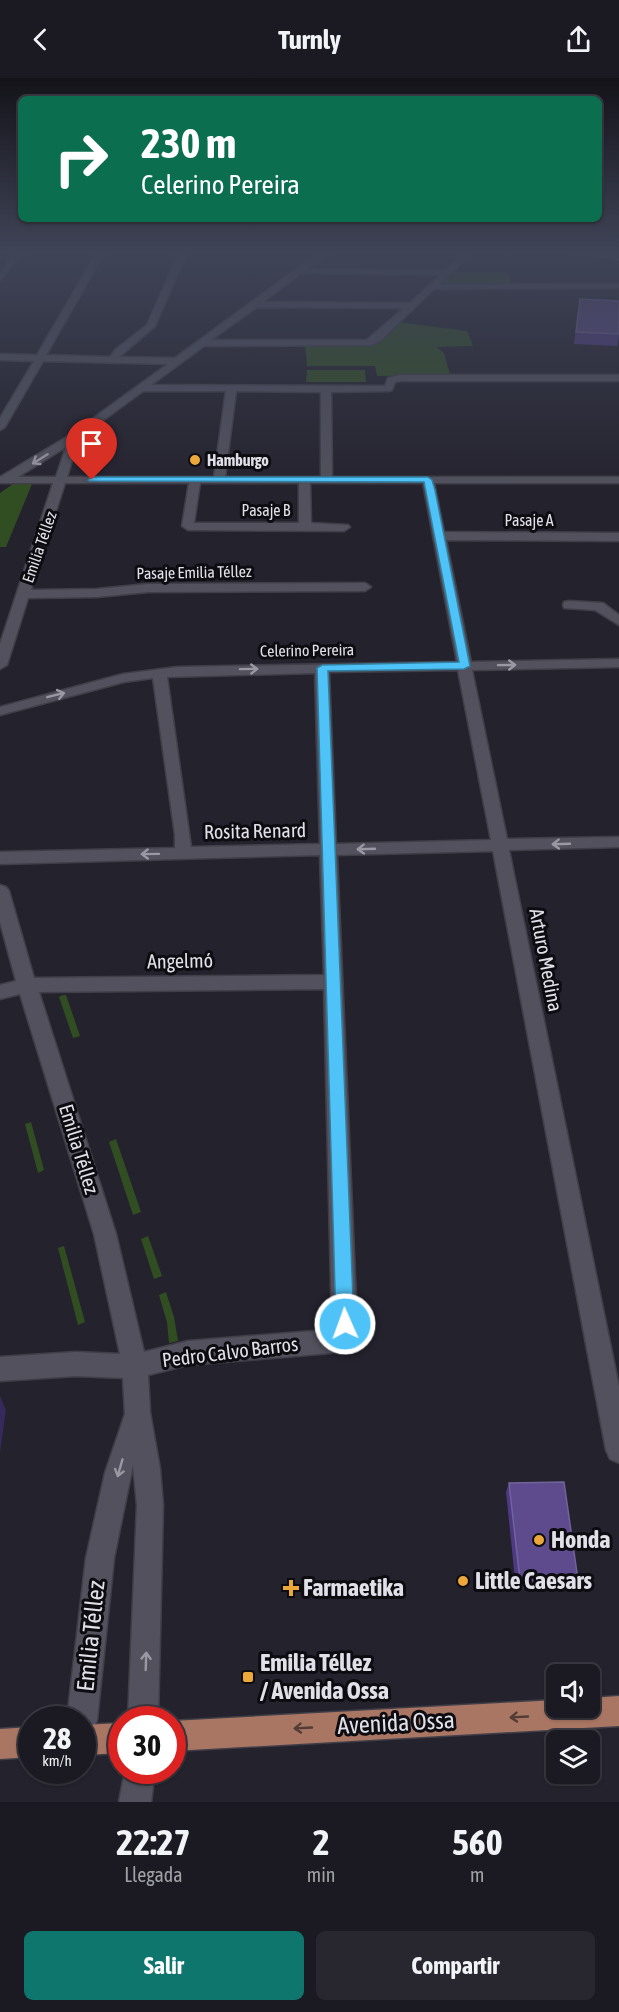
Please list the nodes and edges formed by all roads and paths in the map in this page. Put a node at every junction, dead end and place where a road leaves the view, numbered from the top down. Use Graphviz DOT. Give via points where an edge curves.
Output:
graph roads {
  1 [pos="55,330"];
  2 [pos="146,330"];
  3 [pos="220,330"];
  4 [pos="374,330"];
  5 [pos="386,330"];
  6 [pos="205,342"];
  7 [pos="0,357"];
  8 [pos="40,357"];
  9 [pos="113,359"];
  10 [pos="180,361"];
  11 [pos="619,378"];
  12 [pos="143,388"];
  13 [pos="231,389"];
  14 [pos="326,389"];
  15 [pos="0,427"];
  16 [pos="74,437"];
  17 [pos="61,480"];
  18 [pos="195,480"];
  19 [pos="219,480"];
  20 [pos="304,480"];
  21 [pos="327,480"];
  22 [pos="428,480"];
  23 [pos="619,480"];
  24 [pos="2,481"];
  25 [pos="306,527"];
  26 [pos="344,527"];
  27 [pos="440,536"];
  28 [pos="619,537"];
  29 [pos="365,587"];
  30 [pos="23,594"];
  31 [pos="569,605"];
  32 [pos="619,621"];
  33 [pos="619,663"];
  34 [pos="0,665"];
  35 [pos="464,666"];
  36 [pos="322,668"];
  37 [pos="159,673"];
  38 [pos="0,711"];
  39 [pos="619,842"];
  40 [pos="499,845"];
  41 [pos="329,850"];
  42 [pos="183,854"];
  43 [pos="0,858"];
  44 [pos="0,891"];
  45 [pos="334,982"];
  46 [pos="27,985"];
  47 [pos="0,992"];
  48 [pos="135,1366"];
  49 [pos="0,1369"];
  50 [pos="137,1412"];
  51 [pos="619,1450"];
  52 [pos="83,1706"];
  53 [pos="143,1706"];
  54 [pos="619,1711"];
  55 [pos="186,1735"];
  56 [pos="18,1743"];
  57 [pos="0,1744"];
  58 [pos="138,1784"];
  59 [pos="135,1802"];
  1 -- 8 [label="street"];
  2 -- 9 [label="street"];
  3 -- 6 [label="street"];
  4 -- 6 [label="street" via="363,340"];
  5 -- 6 [label="street" via="369,343"];
  6 -- 10 [label="street"];
  7 -- 8 [label="street"];
  8 -- 9 [label="street"];
  8 -- 15 [label="street"];
  9 -- 10 [label="street"];
  10 -- 12 [label="street"];
  11 -- 14 [label="street" via="400,378 392,380 389,388"];
  12 -- 13 [label="street"];
  12 -- 16 [label="street"];
  13 -- 14 [label="street"];
  13 -- 19 [label="street"];
  14 -- 21 [label="street"];
  16 -- 17 [label="street, Emilia Téllez"];
  16 -- 24 [label="street, one-way"];
  17 -- 18 [label="street"];
  17 -- 24 [label="street"];
  17 -- 30 [label="street, Emilia Téllez"];
  18 -- 19 [label="street"];
  18 -- 25 [label="street, Pasaje B" via="188,526"];
  19 -- 20 [label="street"];
  20 -- 21 [label="street"];
  20 -- 25 [label="street"];
  21 -- 22 [label="street"];
  22 -- 23 [label="street"];
  22 -- 27 [label="street, Arturo Medina"];
  25 -- 26 [label="street, Pasaje B"];
  27 -- 28 [label="street, Pasaje A"];
  27 -- 35 [label="street, Arturo Medina"];
  29 -- 30 [label="street, Pasaje Emilia Téllez" via="148,588"];
  30 -- 34 [label="street, Emilia Téllez"];
  31 -- 32 [label="street" via="598,606"];
  35 -- 33 [label="street, Celerino Pereira, one-way"];
  35 -- 36 [label="street, Celerino Pereira"];
  35 -- 40 [label="street, Arturo Medina"];
  37 -- 36 [label="street, Celerino Pereira, one-way"];
  36 -- 41 [label="street, Pedro Calvo Barros"];
  38 -- 37 [label="street, Celerino Pereira, one-way" via="123,678"];
  37 -- 42 [label="street"];
  39 -- 40 [label="street, Rosita Renard, one-way"];
  40 -- 41 [label="street, Rosita Renard, one-way"];
  40 -- 51 [label="street, Arturo Medina"];
  41 -- 42 [label="street, Rosita Renard"];
  41 -- 45 [label="street, Pedro Calvo Barros"];
  42 -- 43 [label="street, Rosita Renard, one-way"];
  44 -- 46 [label="street, Emilia Téllez"];
  45 -- 46 [label="street, Angelmó"];
  45 -- 48 [label="street, Pedro Calvo Barros" via="345,1324 341,1334 331,1341 188,1353"];
  46 -- 47 [label="street, Angelmó"];
  46 -- 48 [label="street, Emilia Téllez" via="105,1234"];
  48 -- 49 [label="street" via="76,1364"];
  48 -- 50 [label="street, Emilia Téllez"];
  50 -- 52 [label="street, Emilia Téllez, one-way" via="118,1473 99,1558"];
  53 -- 50 [label="street, Emilia Téllez, one-way" via="150,1505"];
  54 -- 55 [label="main road, Avenida Ossa, one-way"];
  56 -- 57 [label="main road"];
  58 -- 59 [label="street"];
}
